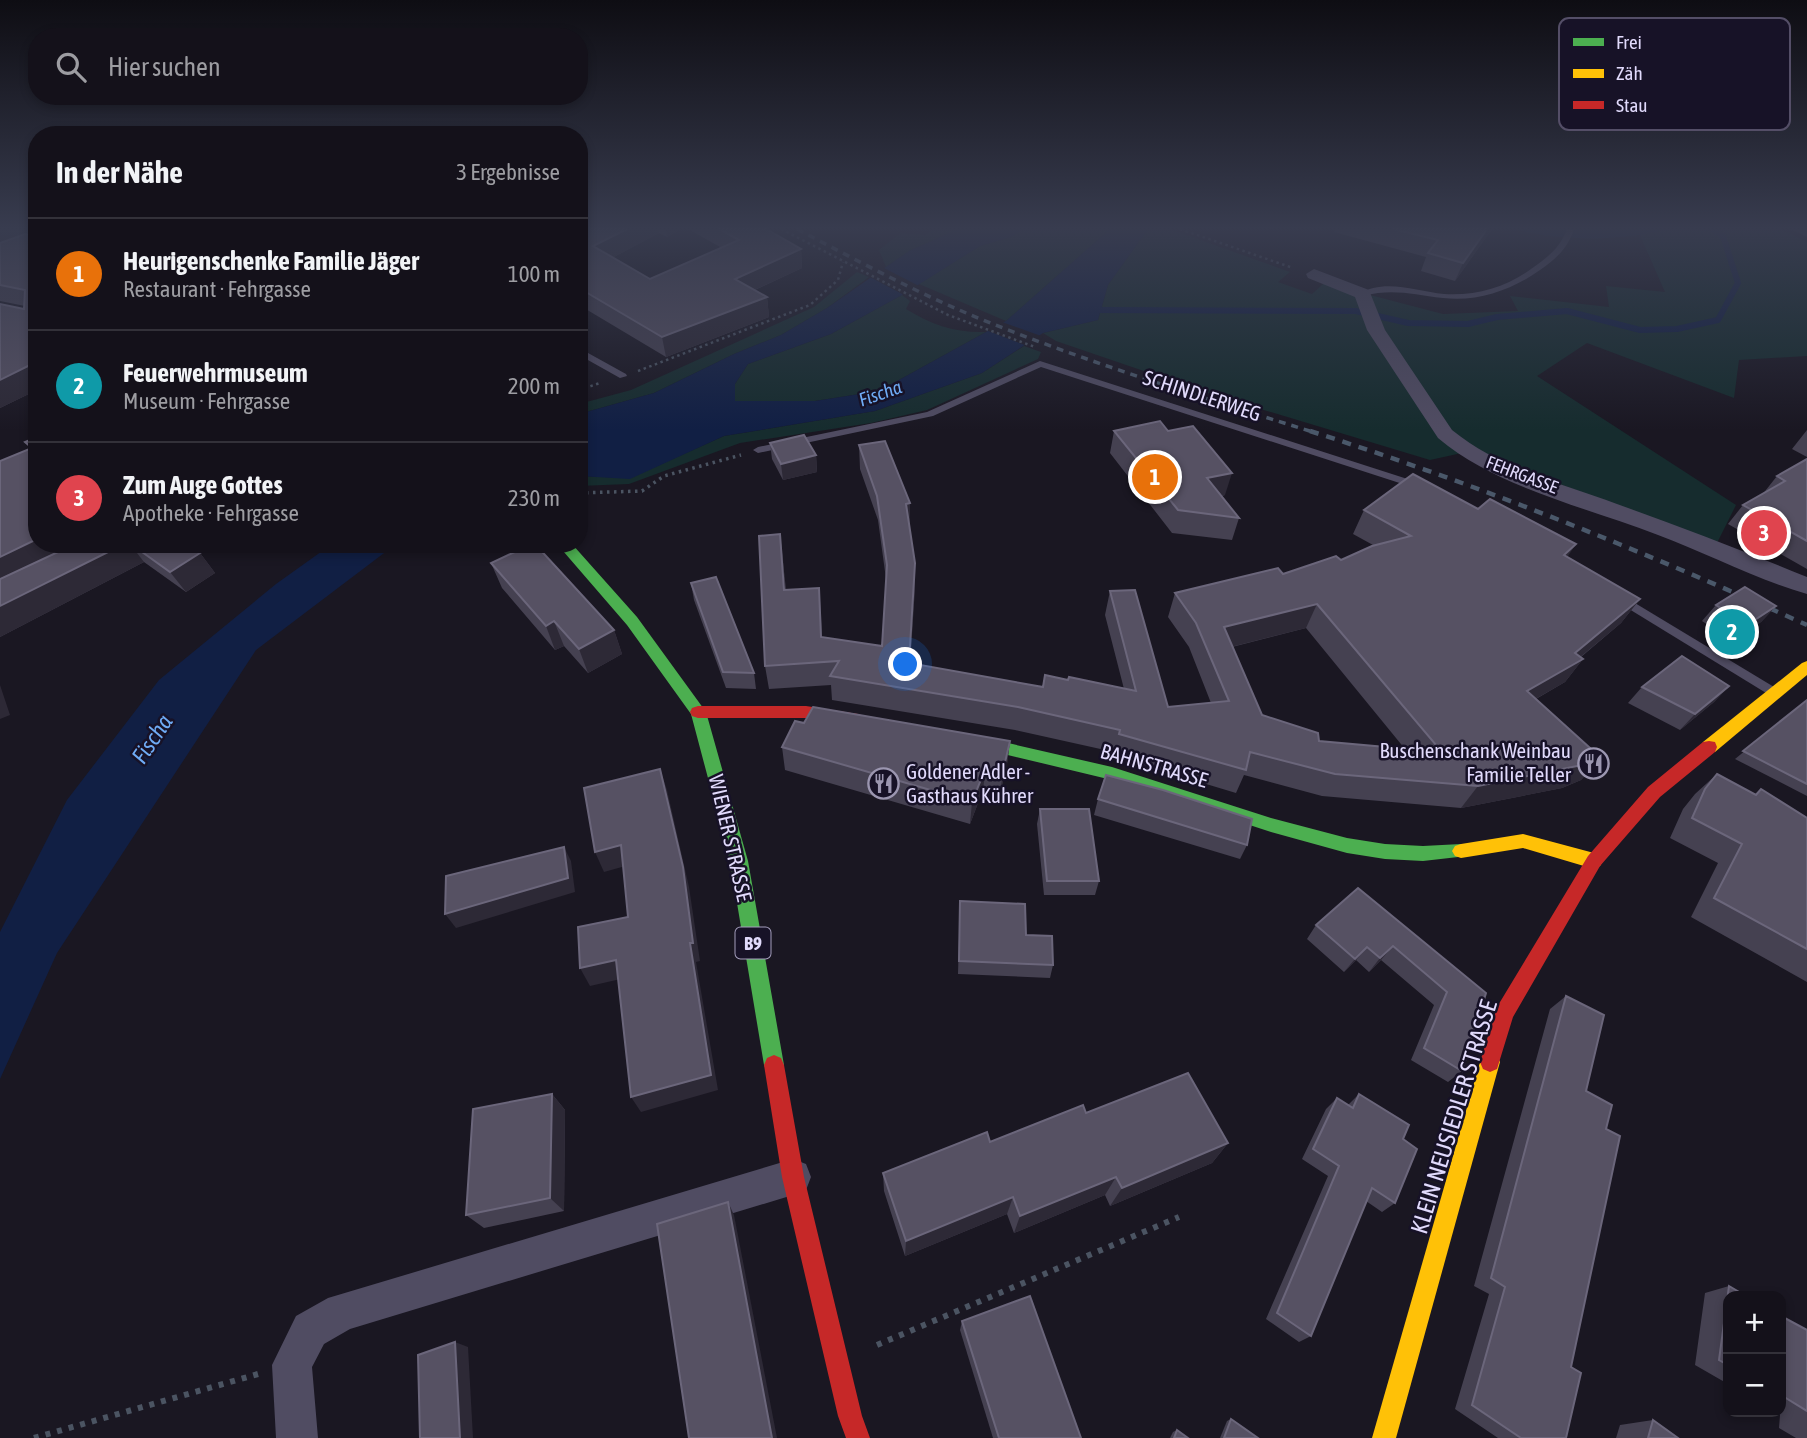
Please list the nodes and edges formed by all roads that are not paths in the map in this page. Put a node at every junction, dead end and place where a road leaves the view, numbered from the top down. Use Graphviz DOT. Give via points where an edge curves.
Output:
graph roads {
  1 [pos="1365,297"];
  2 [pos="588,356"];
  3 [pos="623,376"];
  4 [pos="758,450"];
  5 [pos="1436,492"];
  6 [pos="572,553"];
  7 [pos="1807,586"];
  8 [pos="1614,594"];
  9 [pos="1807,667"];
  10 [pos="1775,693"];
  11 [pos="698,712"];
  12 [pos="869,721"];
  13 [pos="946,735"];
  14 [pos="1594,861"];
  15 [pos="793,1177"];
  16 [pos="297,1438"];
  17 [pos="858,1438"];
  18 [pos="1384,1438"];
  1 -- 7 [label="street, FEHRGASSE" via="1376,330 1459,449"];
  2 -- 3 [label="lane"];
  4 -- 5 [label="lane, SCHINDLERWEG" via="930,414 1040,364"];
  6 -- 11 [label="main road, WIENER STRASSE / B9" via="632,621"];
  8 -- 10 [label="lane"];
  9 -- 10 [label="main road, KLEIN NEUSIEDLER STRASSE"];
  10 -- 14 [label="main road, KLEIN NEUSIEDLER STRASSE" via="1654,792"];
  11 -- 12 [label="main road" via="806,712"];
  11 -- 15 [label="main road, WIENER STRASSE / B9" via="739,861"];
  13 -- 14 [label="main road, BAHNSTRASSE" via="1010,747 1158,787 1334,844 1390,853 1439,853 1523,841"];
  14 -- 18 [label="main road, KLEIN NEUSIEDLER STRASSE" via="1504,1014"];
  15 -- 16 [label="street" via="342,1312 310,1330 292,1364"];
  15 -- 17 [label="main road, WIENER STRASSE / B9"];
}
